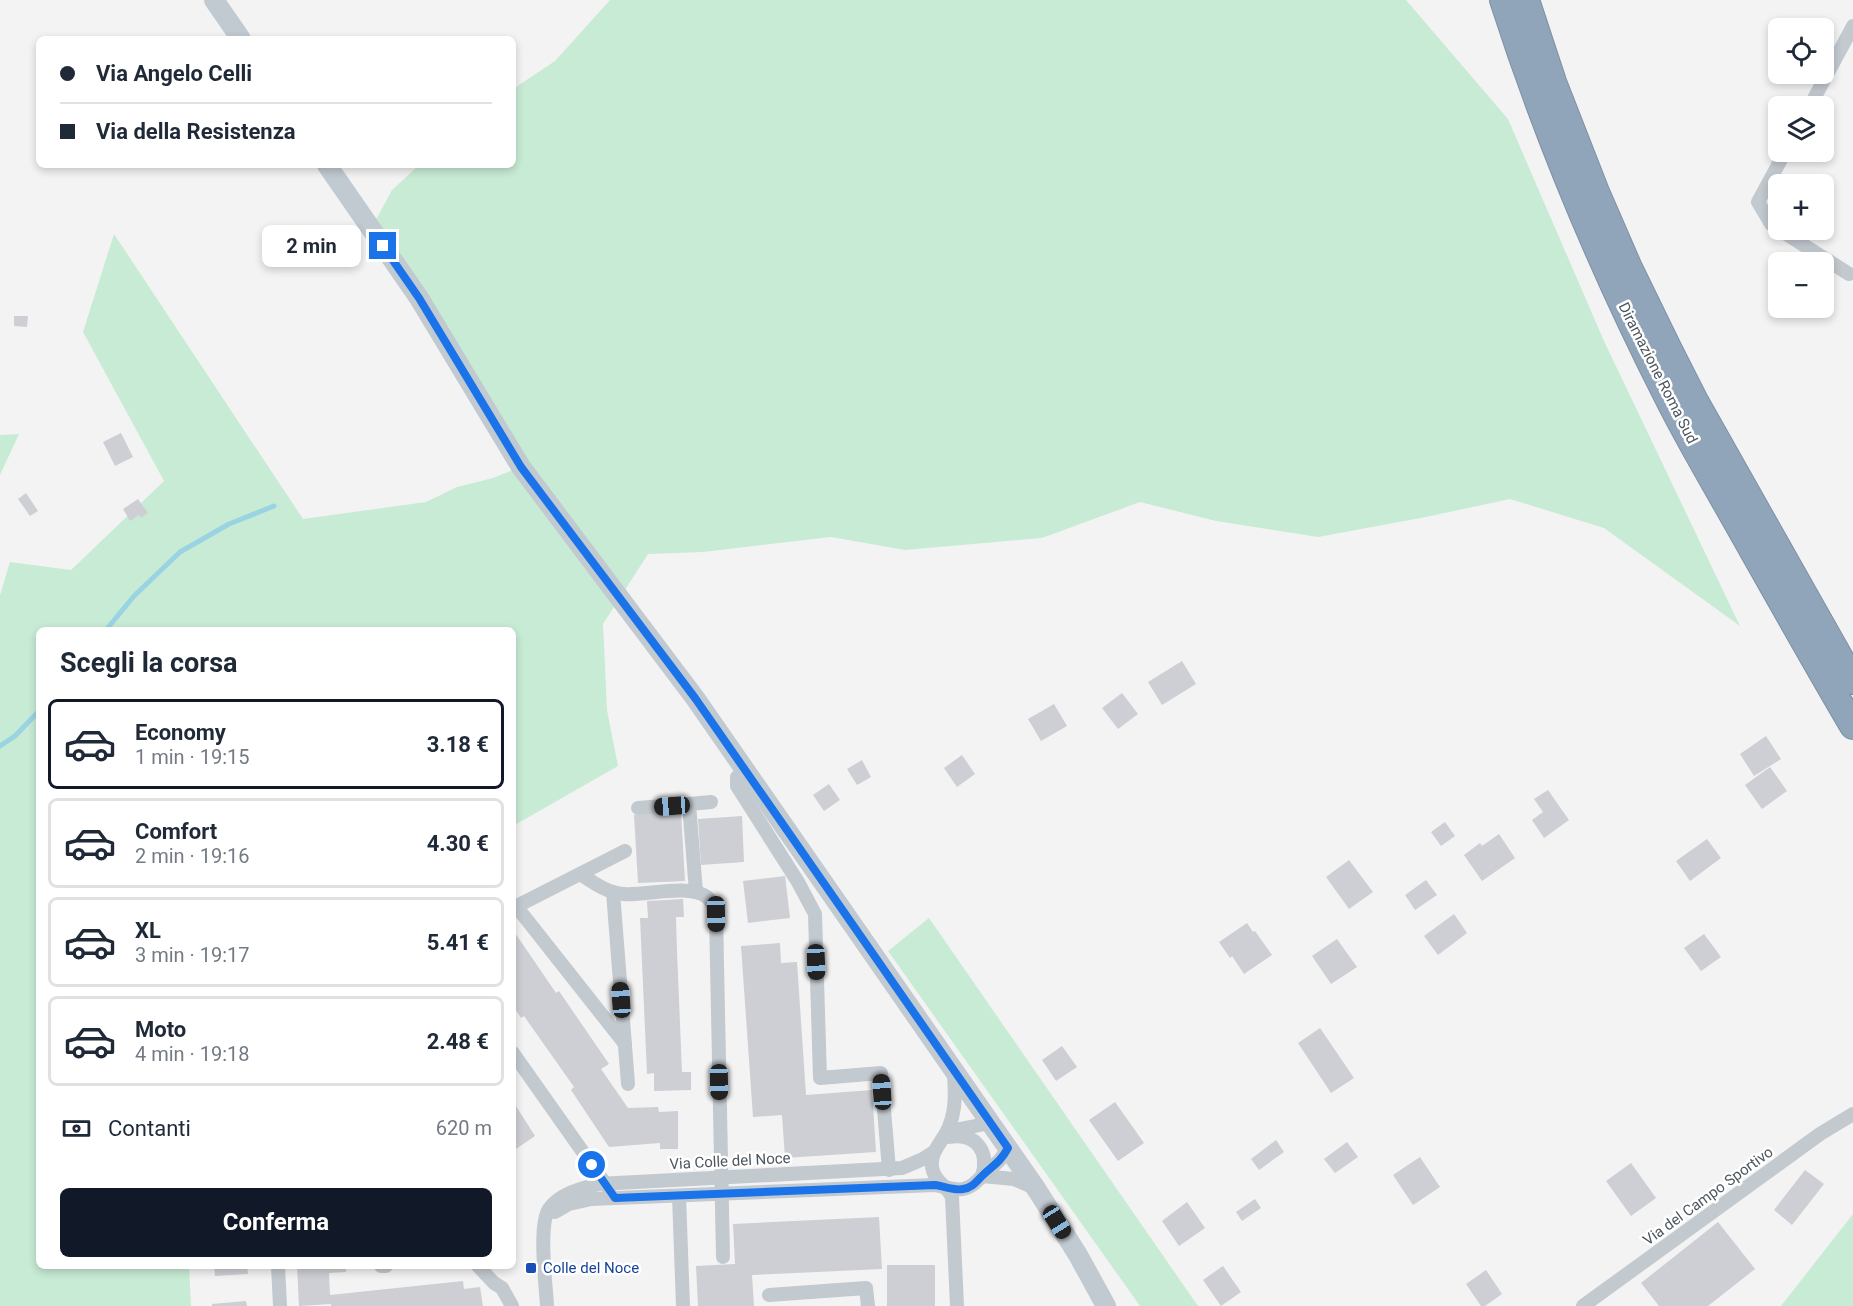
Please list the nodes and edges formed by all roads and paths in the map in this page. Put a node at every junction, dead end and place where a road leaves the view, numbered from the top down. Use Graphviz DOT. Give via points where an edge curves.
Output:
graph roads {
  1 [pos="214,0"];
  2 [pos="1503,0"];
  3 [pos="1526,0"];
  4 [pos="1853,26"];
  5 [pos="239,36"];
  6 [pos="1815,96"];
  7 [pos="329,168"];
  8 [pos="1768,183"];
  9 [pos="1768,219"];
  10 [pos="1796,240"];
  11 [pos="1849,274"];
  12 [pos="1853,681"];
  13 [pos="1853,726"];
  14 [pos="745,771"];
  15 [pos="711,802"];
  16 [pos="689,804"];
  17 [pos="638,808"];
  18 [pos="625,851"];
  19 [pos="580,874"];
  20 [pos="613,892"];
  21 [pos="696,892"];
  22 [pos="516,906"];
  23 [pos="516,908"];
  24 [pos="625,1044"];
  25 [pos="516,1057"];
  26 [pos="954,1071"];
  27 [pos="628,1084"];
  28 [pos="1853,1114"];
  29 [pos="990,1123"];
  30 [pos="941,1144"];
  31 [pos="1008,1148"];
  32 [pos="889,1170"];
  33 [pos="982,1176"];
  34 [pos="721,1178"];
  35 [pos="605,1184"];
  36 [pos="945,1186"];
  37 [pos="970,1187"];
  38 [pos="1037,1190"];
  39 [pos="722,1194"];
  40 [pos="679,1196"];
  41 [pos="615,1198"];
  42 [pos="953,1220"];
  43 [pos="544,1226"];
  44 [pos="723,1257"];
  45 [pos="278,1269"];
  46 [pos="481,1269"];
  47 [pos="769,1295"];
  48 [pos="280,1306"];
  49 [pos="512,1306"];
  50 [pos="547,1306"];
  51 [pos="683,1306"];
  52 [pos="868,1306"];
  53 [pos="957,1306"];
  54 [pos="1106,1306"];
  55 [pos="1583,1306"];
  1 -- 5 [label="street"];
  2 -- 13 [label="highway, Diramazione Roma Sud" via="1562,163 1647,356"];
  3 -- 12 [label="highway, Diramazione Roma Sud" via="1585,164 1639,288 1696,403"];
  4 -- 6 [label="street"];
  7 -- 14 [label="street" via="419,298 521,467 695,698"];
  8 -- 9 [label="street" via="1758,202"];
  10 -- 11 [label="street"];
  14 -- 26 [label="street"];
  14 -- 32 [label="street" via="737,777 737,786 815,914 820,1078 881,1073"];
  15 -- 16 [label="street"];
  16 -- 17 [label="street"];
  16 -- 21 [label="street"];
  18 -- 19 [label="street"];
  19 -- 20 [label="street"];
  19 -- 22 [label="street"];
  20 -- 21 [label="street"];
  20 -- 24 [label="street"];
  21 -- 34 [label="street" via="707,897 716,914"];
  23 -- 24 [label="street"];
  24 -- 27 [label="street"];
  25 -- 35 [label="street"];
  26 -- 29 [label="street"];
  26 -- 30 [label="street" via="954,1110"];
  28 -- 55 [label="street, Via del Campo Sportivo"];
  29 -- 30 [label="street, Via Colle del Noce" via="960,1130"];
  29 -- 31 [label="street"];
  30 -- 32 [label="street, Via Colle del Noce" via="913,1164"];
  30 -- 33 [label="street" via="961,1136 980,1147 985,1163"];
  30 -- 36 [label="street" via="932,1159 932,1169"];
  31 -- 33 [label="street" via="1001,1161"];
  31 -- 38 [label="street"];
  32 -- 34 [label="street, Via Colle del Noce"];
  33 -- 37 [label="street"];
  33 -- 38 [label="street" via="1014,1179"];
  34 -- 35 [label="street, Via Colle del Noce"];
  34 -- 39 [label="street"];
  35 -- 41 [label="street"];
  35 -- 43 [label="street, Via Colle del Noce" via="571,1192 556,1201 548,1210"];
  36 -- 37 [label="street" via="956,1190"];
  36 -- 39 [label="street"];
  36 -- 42 [label="street" via="952,1197"];
  37 -- 42 [label="street" via="960,1199"];
  38 -- 54 [label="street"];
  39 -- 40 [label="street"];
  39 -- 44 [label="street"];
  40 -- 41 [label="street"];
  40 -- 51 [label="street"];
  41 -- 43 [label="street" via="569,1204 553,1213"];
  42 -- 53 [label="street"];
  43 -- 50 [label="street, Via Colle del Noce"];
  45 -- 48 [label="street"];
  46 -- 49 [label="street" via="502,1288"];
  47 -- 52 [label="street" via="866,1288"];
}
